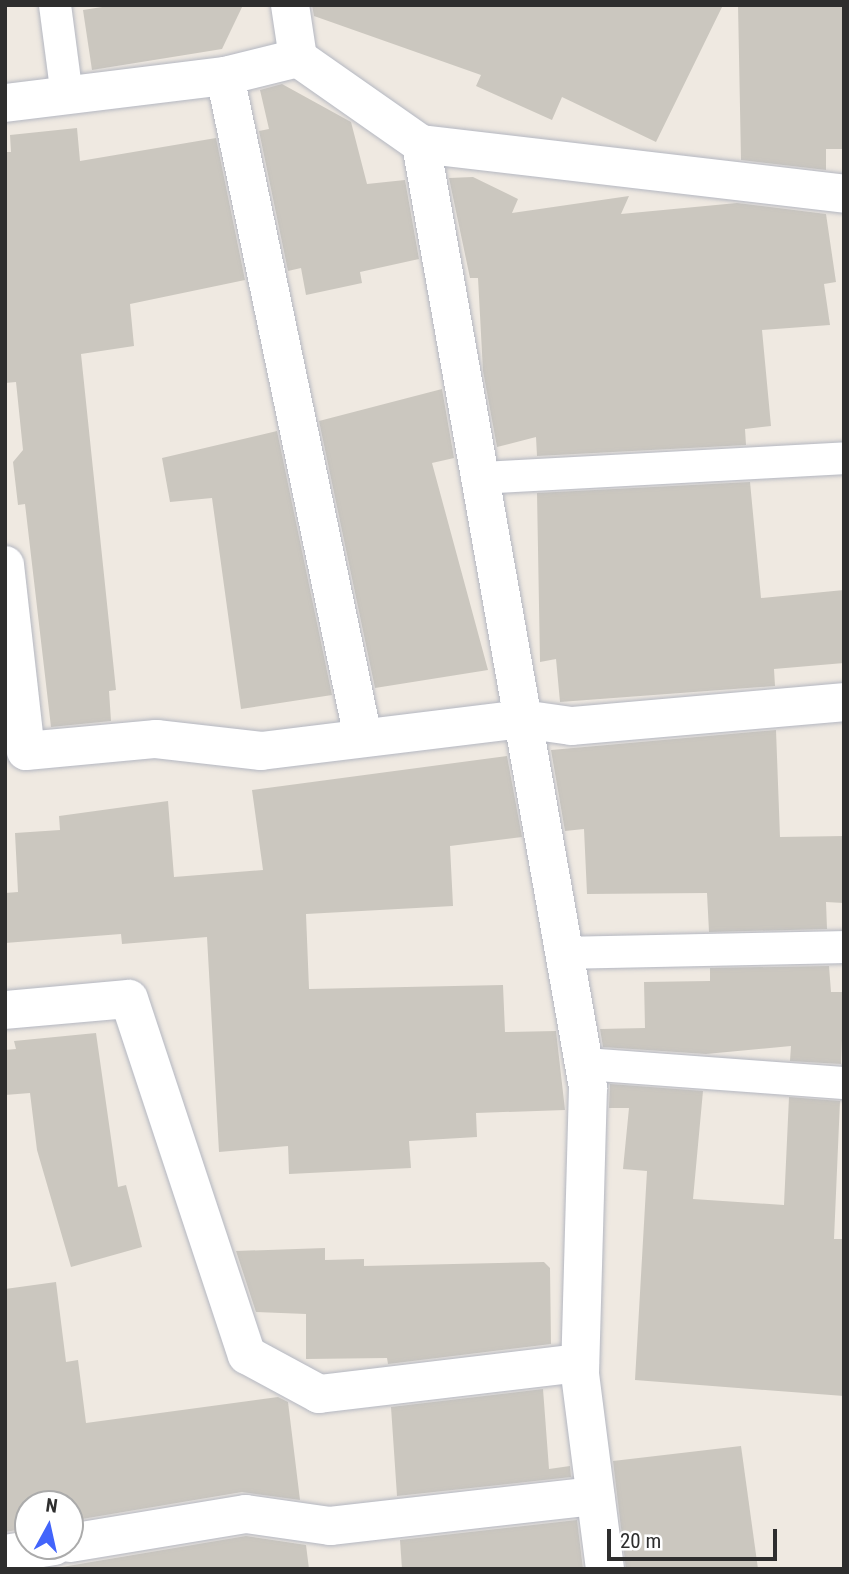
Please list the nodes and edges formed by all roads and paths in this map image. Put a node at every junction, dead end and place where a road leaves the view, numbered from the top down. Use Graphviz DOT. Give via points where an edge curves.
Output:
graph roads {
  1 [pos="55,5"];
  2 [pos="290,5"];
  3 [pos="298,58"];
  4 [pos="225,76"];
  5 [pos="67,96"];
  6 [pos="5,103"];
  7 [pos="421,144"];
  8 [pos="844,195"];
  9 [pos="844,458"];
  10 [pos="480,478"];
  11 [pos="5,565"];
  12 [pos="844,702"];
  13 [pos="522,719"];
  14 [pos="363,738"];
  15 [pos="844,947"];
  16 [pos="564,953"];
  17 [pos="5,1010"];
  18 [pos="584,1064"];
  19 [pos="844,1083"];
  20 [pos="580,1363"];
  21 [pos="595,1496"];
  22 [pos="84,1541"];
  23 [pos="605,1569"];
  1 -- 5 [label="lane"];
  2 -- 3 [label="street"];
  3 -- 4 [label="street"];
  3 -- 7 [label="street"];
  4 -- 5 [label="street"];
  4 -- 14 [label="street"];
  5 -- 6 [label="street"];
  7 -- 8 [label="street"];
  7 -- 10 [label="street"];
  9 -- 10 [label="lane"];
  10 -- 13 [label="street"];
  11 -- 14 [label="street" via="26,751 156,738 261,751"];
  12 -- 13 [label="street" via="572,726"];
  13 -- 14 [label="street"];
  13 -- 16 [label="street"];
  15 -- 16 [label="lane"];
  16 -- 18 [label="street"];
  17 -- 20 [label="street" via="129,999 247,1355 319,1394"];
  18 -- 19 [label="lane"];
  18 -- 20 [label="street"];
  20 -- 21 [label="street"];
  21 -- 22 [label="street" via="330,1526 246,1514"];
  21 -- 23 [label="street"];
}
